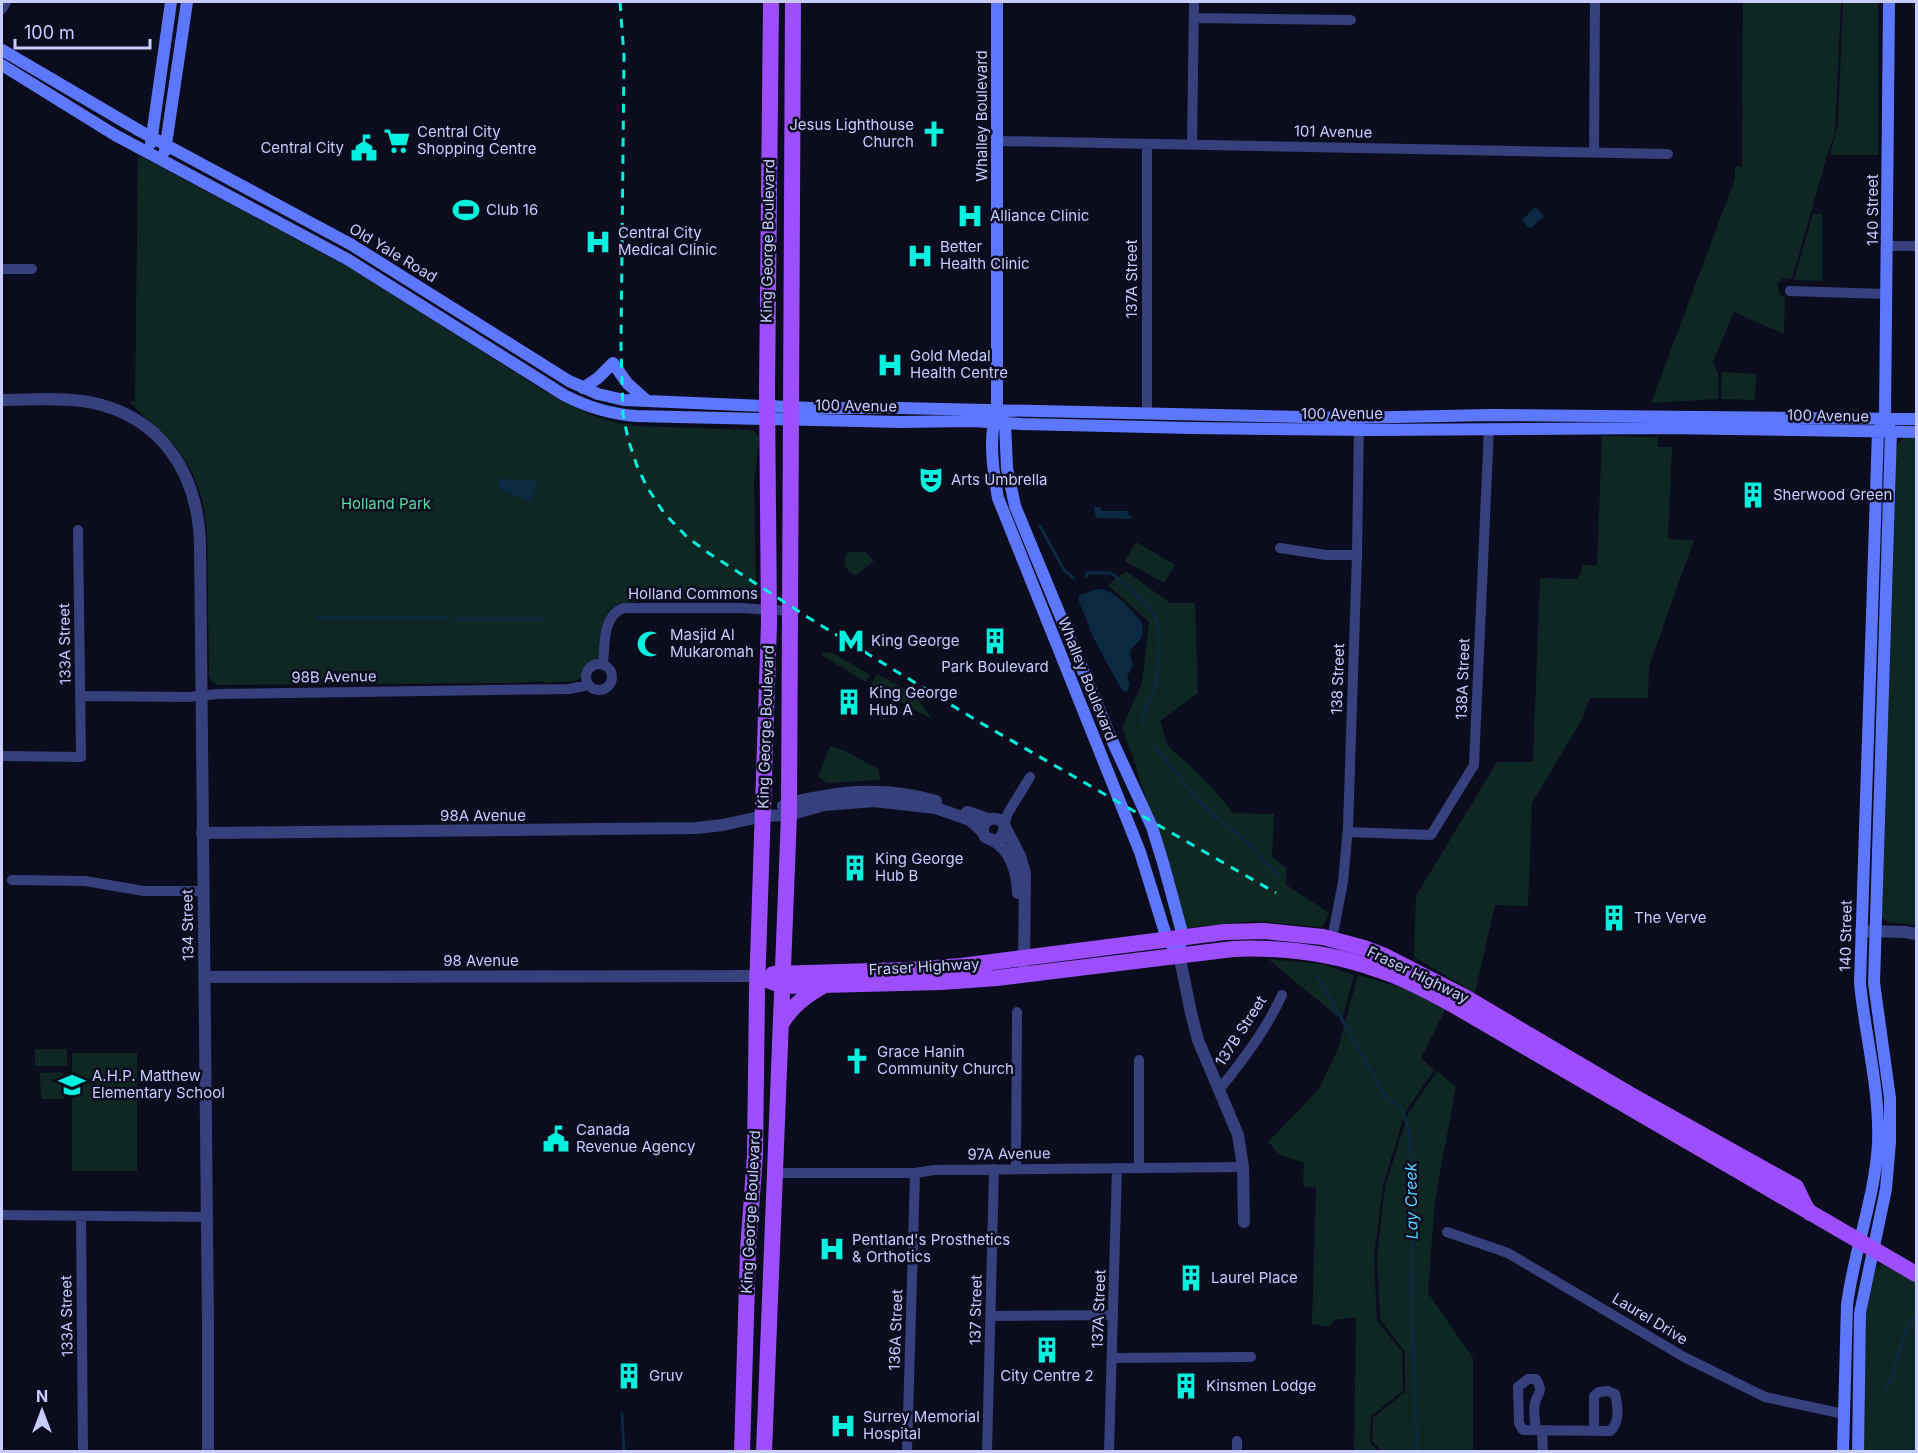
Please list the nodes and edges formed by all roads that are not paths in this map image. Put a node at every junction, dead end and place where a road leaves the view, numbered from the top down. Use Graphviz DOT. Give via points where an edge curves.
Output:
graph roads {
  1 [pos="6,2"];
  2 [pos="172,2"];
  3 [pos="187,2"];
  4 [pos="771,2"];
  5 [pos="793,2"];
  6 [pos="997,2"];
  7 [pos="1194,2"];
  8 [pos="1595,2"];
  9 [pos="1890,2"];
  10 [pos="2,9"];
  11 [pos="1194,18"];
  12 [pos="1350,20"];
  13 [pos="180,47"];
  14 [pos="2,50"];
  15 [pos="2,65"];
  16 [pos="792,108"];
  17 [pos="770,125"];
  18 [pos="152,138"];
  19 [pos="997,141"];
  20 [pos="791,142"];
  21 [pos="1147,144"];
  22 [pos="166,145"];
  23 [pos="1192,145"];
  24 [pos="1594,152"];
  25 [pos="150,154"];
  26 [pos="1668,154"];
  27 [pos="164,161"];
  28 [pos="1888,246"];
  29 [pos="1917,246"];
  30 [pos="380,262"];
  31 [pos="2,269"];
  32 [pos="32,269"];
  33 [pos="370,273"];
  34 [pos="1790,291"];
  35 [pos="1886,294"];
  36 [pos="583,388"];
  37 [pos="2,400"];
  38 [pos="647,401"];
  39 [pos="767,412"];
  40 [pos="790,413"];
  41 [pos="1147,414"];
  42 [pos="998,418"];
  43 [pos="1885,419"];
  44 [pos="1917,420"];
  45 [pos="1359,424"];
  46 [pos="1489,428"];
  47 [pos="1885,431"];
  48 [pos="1917,432"];
  49 [pos="78,530"];
  50 [pos="1280,548"];
  51 [pos="1357,555"];
  52 [pos="769,610"];
  53 [pos="790,611"];
  54 [pos="603,665"];
  55 [pos="588,685"];
  56 [pos="201,695"];
  57 [pos="81,696"];
  58 [pos="2,756"];
  59 [pos="1030,777"];
  60 [pos="789,809"];
  61 [pos="763,816"];
  62 [pos="997,822"];
  63 [pos="1348,832"];
  64 [pos="202,833"];
  65 [pos="12,880"];
  66 [pos="203,891"];
  67 [pos="1861,931"];
  68 [pos="1875,931"];
  69 [pos="1917,934"];
  70 [pos="1175,938"];
  71 [pos="1332,939"];
  72 [pos="1179,954"];
  73 [pos="1022,965"];
  74 [pos="757,976"];
  75 [pos="204,977"];
  76 [pos="783,979"];
  77 [pos="823,986"];
  78 [pos="1282,995"];
  79 [pos="1017,1012"];
  80 [pos="781,1025"];
  81 [pos="1139,1060"];
  82 [pos="1219,1090"];
  83 [pos="1243,1167"];
  84 [pos="1117,1168"];
  85 [pos="1139,1168"];
  86 [pos="994,1169"];
  87 [pos="1016,1169"];
  88 [pos="775,1173"];
  89 [pos="915,1173"];
  90 [pos="1810,1214"];
  91 [pos="2,1215"];
  92 [pos="81,1216"];
  93 [pos="207,1217"];
  94 [pos="1244,1222"];
  95 [pos="1447,1232"];
  96 [pos="1866,1246"];
  97 [pos="1917,1274"];
  98 [pos="1113,1315"];
  99 [pos="990,1316"];
  100 [pos="1251,1357"];
  101 [pos="1112,1358"];
  102 [pos="1844,1413"];
  103 [pos="1594,1431"];
  104 [pos="83,1452"];
  105 [pos="207,1452"];
  106 [pos="742,1452"];
  107 [pos="764,1452"];
  108 [pos="907,1452"];
  109 [pos="987,1452"];
  110 [pos="1109,1452"];
  111 [pos="1543,1452"];
  112 [pos="1843,1452"];
  113 [pos="1858,1452"];
  1 -- 10 [label="street"];
  2 -- 13 [label="main road"];
  2 -- 18 [label="main road"];
  3 -- 13 [label="main road"];
  4 -- 17 [label="main road, King George Boulevard"];
  5 -- 16 [label="main road, King George Boulevard"];
  6 -- 19 [label="main road, Whalley Boulevard"];
  7 -- 11 [label="street"];
  8 -- 24 [label="street"];
  9 -- 28 [label="main road, 140 Street"];
  11 -- 12 [label="street"];
  11 -- 23 [label="street"];
  13 -- 22 [label="main road"];
  14 -- 18 [label="main road, Old Yale Road"];
  15 -- 25 [label="main road, Old Yale Road"];
  16 -- 17 [label="main road"];
  16 -- 20 [label="main road, King George Boulevard"];
  17 -- 20 [label="main road"];
  17 -- 39 [label="main road, King George Boulevard"];
  18 -- 22 [label="main road, Old Yale Road"];
  18 -- 25 [label="main road"];
  19 -- 21 [label="street, 101 Avenue"];
  19 -- 42 [label="main road, Whalley Boulevard"];
  20 -- 40 [label="main road, King George Boulevard"];
  21 -- 23 [label="street, 101 Avenue"];
  21 -- 41 [label="street, 137A Street"];
  22 -- 27 [label="main road"];
  22 -- 30 [label="main road, Old Yale Road"];
  23 -- 24 [label="street, 101 Avenue"];
  24 -- 26 [label="street, 101 Avenue"];
  25 -- 27 [label="main road, Old Yale Road"];
  27 -- 33 [label="main road, Old Yale Road"];
  28 -- 29 [label="street"];
  28 -- 35 [label="main road, 140 Street"];
  30 -- 33 [label="main road"];
  30 -- 36 [label="main road, Old Yale Road"];
  31 -- 32 [label="street"];
  33 -- 39 [label="main road, Old Yale Road" via="557,390 594,408 636,416"];
  34 -- 35 [label="street"];
  35 -- 43 [label="main road, 140 Street"];
  36 -- 38 [label="main road, Old Yale Road" via="612,398"];
  36 -- 38 [label="main road" via="613,363"];
  37 -- 56 [label="street, 134 Street" via="89,402 113,410 158,438 179,463 198,511"];
  38 -- 39 [label="main road, Old Yale Road"];
  39 -- 40 [label="main road, 100 Avenue"];
  39 -- 52 [label="main road, King George Boulevard"];
  40 -- 42 [label="main road, 100 Avenue"];
  40 -- 53 [label="main road, King George Boulevard"];
  41 -- 42 [label="main road, 100 Avenue"];
  41 -- 45 [label="main road, 100 Avenue"];
  42 -- 45 [label="main road, 100 Avenue"];
  42 -- 70 [label="main road, Whalley Boulevard" via="1015,506 1152,828 1164,866"];
  42 -- 70 [label="main road, Whalley Boulevard" via="994,476 1001,509"];
  43 -- 44 [label="main road, 100 Avenue"];
  43 -- 45 [label="main road, 100 Avenue" via="1490,415"];
  43 -- 47 [label="main road, 140 Street"];
  45 -- 46 [label="main road, 100 Avenue"];
  45 -- 51 [label="street, 138 Street"];
  46 -- 47 [label="main road, 100 Avenue"];
  46 -- 63 [label="street, 138A Street" via="1474,765 1431,835"];
  47 -- 48 [label="main road, 100 Avenue"];
  47 -- 67 [label="main road, 140 Street"];
  47 -- 68 [label="main road, 140 Street"];
  49 -- 57 [label="street, 133A Street"];
  50 -- 51 [label="street"];
  51 -- 63 [label="street, 138 Street"];
  52 -- 53 [label="street, Holland Commons"];
  52 -- 54 [label="street, Holland Commons" via="620,609 608,621"];
  52 -- 61 [label="main road, King George Boulevard"];
  53 -- 60 [label="main road, King George Boulevard"];
  54 -- 55 [label="street" via="589,668 585,677"];
  54 -- 55 [label="street" via="612,674 608,687 600,691"];
  55 -- 56 [label="street, 98B Avenue"];
  56 -- 57 [label="street, 98B Avenue"];
  56 -- 64 [label="street, 134 Street"];
  57 -- 58 [label="street, 133A Street" via="81,757"];
  59 -- 62 [label="street"];
  60 -- 61 [label="street, 98A Avenue"];
  60 -- 62 [label="street, 98A Avenue" via="890,801 925,806 970,820"];
  60 -- 76 [label="main road, King George Boulevard"];
  61 -- 64 [label="street, 98A Avenue" via="696,828"];
  61 -- 74 [label="main road, King George Boulevard"];
  62 -- 73 [label="street" via="1020,856 1025,873"];
  62 -- 73 [label="street" via="1002,837 994,841 1003,848 1015,870"];
  63 -- 71 [label="street, 138 Street"];
  64 -- 66 [label="street, 134 Street"];
  65 -- 66 [label="street" via="85,881 144,891"];
  66 -- 75 [label="street, 134 Street"];
  67 -- 68 [label="street"];
  67 -- 96 [label="main road, 140 Street" via="1860,983 1876,1091 1878,1141"];
  68 -- 69 [label="street"];
  68 -- 96 [label="main road, 140 Street" via="1874,983 1890,1098 1890,1125 1886,1189"];
  70 -- 71 [label="main road, Fraser Highway" via="1264,931"];
  70 -- 72 [label="main road, Whalley Boulevard"];
  70 -- 73 [label="main road, Fraser Highway"];
  71 -- 90 [label="main road, Fraser Highway" via="1384,956 1453,991 1796,1187"];
  72 -- 73 [label="main road, Fraser Highway"];
  72 -- 82 [label="street, Whalley Boulevard" via="1198,1040"];
  72 -- 90 [label="main road, Fraser Highway" via="1274,948 1313,953 1380,970 1456,1006"];
  73 -- 76 [label="main road, Fraser Highway"];
  73 -- 77 [label="main road, Fraser Highway" via="941,982"];
  74 -- 75 [label="street, 98 Avenue"];
  74 -- 76 [label="main road"];
  74 -- 106 [label="main road, King George Boulevard" via="755,1155"];
  75 -- 93 [label="street, 134 Street"];
  76 -- 77 [label="main road, Fraser Highway"];
  76 -- 80 [label="main road, King George Boulevard"];
  77 -- 80 [label="main road" via="800,1000"];
  78 -- 82 [label="street, 137B Street" via="1245,1058"];
  79 -- 87 [label="street"];
  80 -- 88 [label="main road, King George Boulevard"];
  81 -- 85 [label="street"];
  82 -- 83 [label="street, 137B Street" via="1238,1135"];
  83 -- 85 [label="street, 97A Avenue"];
  83 -- 94 [label="street, 137B Street"];
  84 -- 85 [label="street, 97A Avenue"];
  84 -- 87 [label="street, 97A Avenue"];
  84 -- 98 [label="street, 137A Street"];
  86 -- 87 [label="street, 97A Avenue"];
  86 -- 89 [label="street, 97A Avenue"];
  86 -- 99 [label="street, 137 Street"];
  88 -- 89 [label="street, 97A Avenue"];
  88 -- 107 [label="main road, King George Boulevard"];
  89 -- 108 [label="street, 136A Street"];
  90 -- 96 [label="main road, Fraser Highway"];
  91 -- 92 [label="street"];
  92 -- 93 [label="street"];
  92 -- 104 [label="street, 133A Street"];
  93 -- 105 [label="street, 134 Street"];
  95 -- 102 [label="street, Laurel Drive" via="1508,1253 1684,1357 1765,1398"];
  96 -- 97 [label="main road, Fraser Highway"];
  96 -- 102 [label="main road, 140 Street" via="1846,1305"];
  96 -- 113 [label="main road, 140 Street" via="1860,1313"];
  98 -- 99 [label="street"];
  98 -- 101 [label="street, 137A Street"];
  99 -- 109 [label="street, 137 Street"];
  100 -- 101 [label="street"];
  101 -- 110 [label="street, 137A Street"];
  102 -- 112 [label="main road, 140 Street"];
  103 -- 111 [label="street" via="1539,1430"];
}
